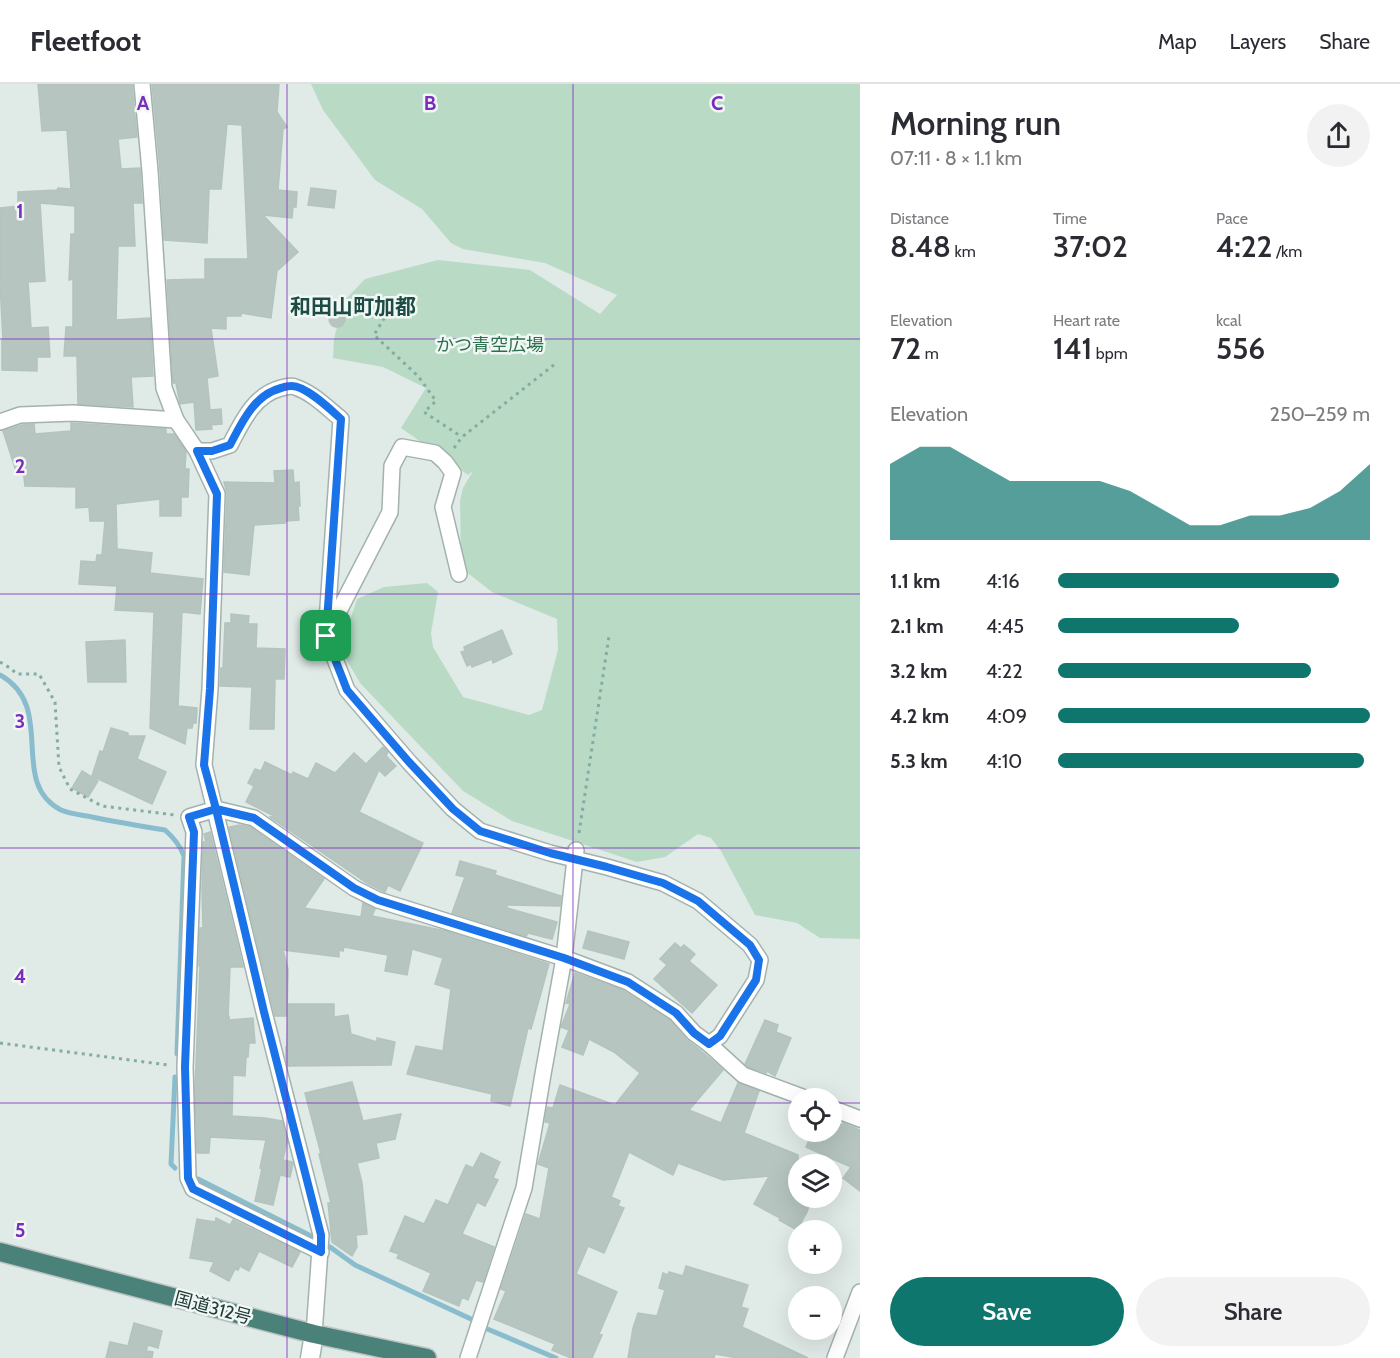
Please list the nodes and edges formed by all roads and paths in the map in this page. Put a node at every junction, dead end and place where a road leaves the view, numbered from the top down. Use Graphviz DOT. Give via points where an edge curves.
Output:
graph roads {
  1 [pos="142,84"];
  2 [pos="392,305"];
  3 [pos="555,364"];
  4 [pos="176,420"];
  5 [pos="0,422"];
  6 [pos="462,437"];
  7 [pos="197,451"];
  8 [pos="444,462"];
  9 [pos="459,574"];
  10 [pos="326,636"];
  11 [pos="609,636"];
  12 [pos="0,662"];
  13 [pos="216,809"];
  14 [pos="189,817"];
  15 [pos="575,854"];
  16 [pos="564,958"];
  17 [pos="0,1043"];
  18 [pos="709,1044"];
  19 [pos="185,1067"];
  20 [pos="788,1092"];
  21 [pos="842,1112"];
  22 [pos="860,1119"];
  23 [pos="0,1252"];
  24 [pos="321,1252"];
  25 [pos="860,1292"];
  26 [pos="314,1334"];
  27 [pos="310,1358"];
  28 [pos="427,1358"];
  29 [pos="468,1358"];
  30 [pos="835,1358"];
  1 -- 4 [label="street" via="164,388"];
  2 -- 6 [label="path" via="374,335 418,376 436,401 424,412"];
  3 -- 6 [label="path"];
  4 -- 5 [label="street" via="73,413 20,415"];
  4 -- 7 [label="street"];
  6 -- 8 [label="path"];
  7 -- 10 [label="street" via="230,445 256,402 272,390 292,385 311,394 341,419"];
  7 -- 13 [label="street" via="217,494 204,765"];
  8 -- 9 [label="street" via="453,472 443,507"];
  8 -- 10 [label="street" via="435,453 402,447 392,466 390,512"];
  10 -- 15 [label="street" via="347,690 453,809 480,831 550,853"];
  11 -- 15 [label="path"];
  12 -- 14 [label="path" via="17,674 39,674 55,702 59,767 69,789 102,806"];
  13 -- 14 [label="street"];
  13 -- 16 [label="street" via="254,818 354,888 378,900"];
  13 -- 24 [label="street" via="321,1235"];
  14 -- 19 [label="street" via="194,832"];
  15 -- 16 [label="street"];
  15 -- 18 [label="street" via="663,883 698,901 750,945 759,960 756,980 720,1036"];
  16 -- 18 [label="street" via="628,982 676,1013"];
  16 -- 29 [label="street" via="524,1188"];
  17 -- 19 [label="path"];
  18 -- 20 [label="street" via="743,1075"];
  19 -- 24 [label="street" via="188,1178 193,1189"];
  21 -- 22 [label="street"];
  23 -- 26 [label="highway, 国道312号"];
  24 -- 26 [label="street"];
  25 -- 30 [label="street"];
  26 -- 27 [label="main road"];
  26 -- 28 [label="highway, 国道312号"];
}
